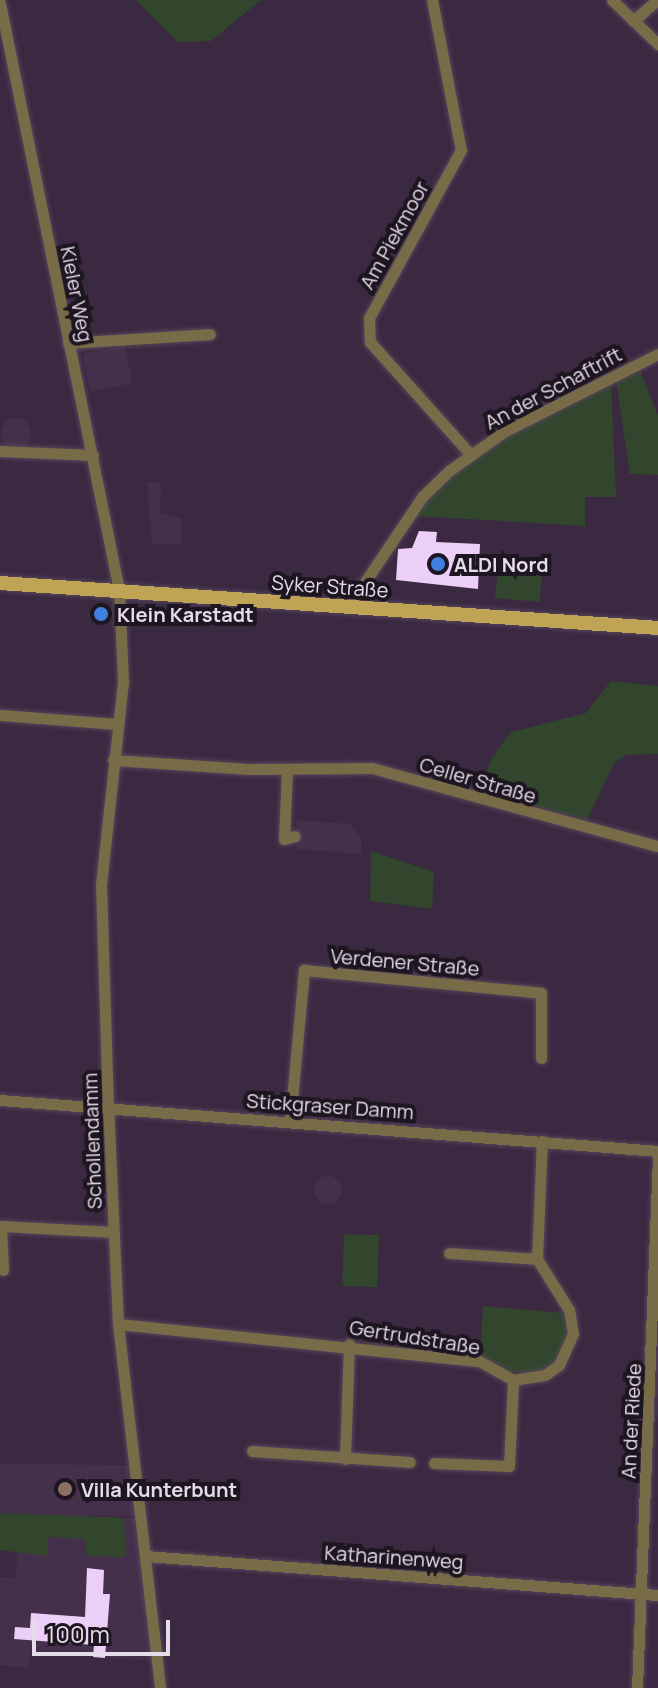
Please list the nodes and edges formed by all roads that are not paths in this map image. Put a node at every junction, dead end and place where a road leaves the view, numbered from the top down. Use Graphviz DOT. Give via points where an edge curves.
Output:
graph roads {
  1 [pos="432,0"];
  2 [pos="612,0"];
  3 [pos="657,0"];
  4 [pos="0,3"];
  5 [pos="2,21"];
  6 [pos="633,21"];
  7 [pos="658,44"];
  8 [pos="210,334"];
  9 [pos="68,343"];
  10 [pos="658,354"];
  11 [pos="0,451"];
  12 [pos="470,454"];
  13 [pos="93,455"];
  14 [pos="0,583"];
  15 [pos="119,590"];
  16 [pos="348,607"];
  17 [pos="658,628"];
  18 [pos="0,715"];
  19 [pos="118,724"];
  20 [pos="113,760"];
  21 [pos="287,770"];
  22 [pos="295,836"];
  23 [pos="658,846"];
  24 [pos="541,1058"];
  25 [pos="0,1100"];
  26 [pos="108,1104"];
  27 [pos="290,1121"];
  28 [pos="542,1141"];
  29 [pos="658,1154"];
  30 [pos="114,1232"];
  31 [pos="449,1253"];
  32 [pos="537,1259"];
  33 [pos="3,1270"];
  34 [pos="118,1324"];
  35 [pos="349,1344"];
  36 [pos="513,1380"];
  37 [pos="654,1419"];
  38 [pos="252,1451"];
  39 [pos="345,1459"];
  40 [pos="410,1462"];
  41 [pos="434,1463"];
  42 [pos="146,1556"];
  43 [pos="639,1594"];
  44 [pos="658,1595"];
  45 [pos="160,1688"];
  46 [pos="637,1688"];
  1 -- 12 [label="street, Am Piekmoor" via="461,150 369,318 370,342"];
  2 -- 6 [label="street"];
  3 -- 6 [label="street"];
  4 -- 5 [label="street, Kieler Weg"];
  5 -- 9 [label="street, Kieler Weg"];
  6 -- 7 [label="street"];
  8 -- 9 [label="street"];
  9 -- 13 [label="street, Kieler Weg"];
  10 -- 12 [label="street, An der Schaftrift"];
  11 -- 13 [label="street"];
  12 -- 16 [label="street, An der Schaftrift" via="423,496"];
  13 -- 15 [label="street, Kieler Weg"];
  14 -- 15 [label="main road, Syker Straße"];
  15 -- 16 [label="main road, Syker Straße"];
  15 -- 19 [label="street, Schollendamm" via="124,651"];
  16 -- 17 [label="main road, Syker Straße"];
  18 -- 19 [label="street"];
  19 -- 20 [label="street, Schollendamm"];
  20 -- 21 [label="street, Celler Straße"];
  20 -- 26 [label="street, Schollendamm" via="101,885"];
  21 -- 22 [label="street" via="284,839"];
  21 -- 23 [label="street, Celler Straße" via="372,768"];
  24 -- 27 [label="street, Verdener Straße" via="541,993 304,970"];
  25 -- 26 [label="street, Stickgraser Damm"];
  26 -- 27 [label="street, Stickgraser Damm"];
  26 -- 30 [label="street, Schollendamm"];
  27 -- 28 [label="street, Stickgraser Damm"];
  28 -- 29 [label="street, Stickgraser Damm"];
  28 -- 32 [label="street"];
  29 -- 37 [label="street, An der Riede"];
  30 -- 33 [label="street" via="1,1226"];
  30 -- 34 [label="street, Schollendamm"];
  31 -- 32 [label="street"];
  32 -- 36 [label="street" via="569,1310 573,1334 559,1365 537,1378"];
  34 -- 35 [label="street, Gertrudstraße"];
  34 -- 42 [label="street, Schollendamm"];
  35 -- 36 [label="street, Gertrudstraße" via="479,1361"];
  35 -- 39 [label="street"];
  36 -- 41 [label="street" via="509,1466"];
  37 -- 43 [label="street, An der Riede"];
  38 -- 39 [label="street"];
  39 -- 40 [label="street"];
  42 -- 43 [label="street, Katharinenweg"];
  42 -- 45 [label="street, Schollendamm"];
  43 -- 44 [label="street, Katharinenweg"];
  43 -- 46 [label="street, An der Riede"];
}
